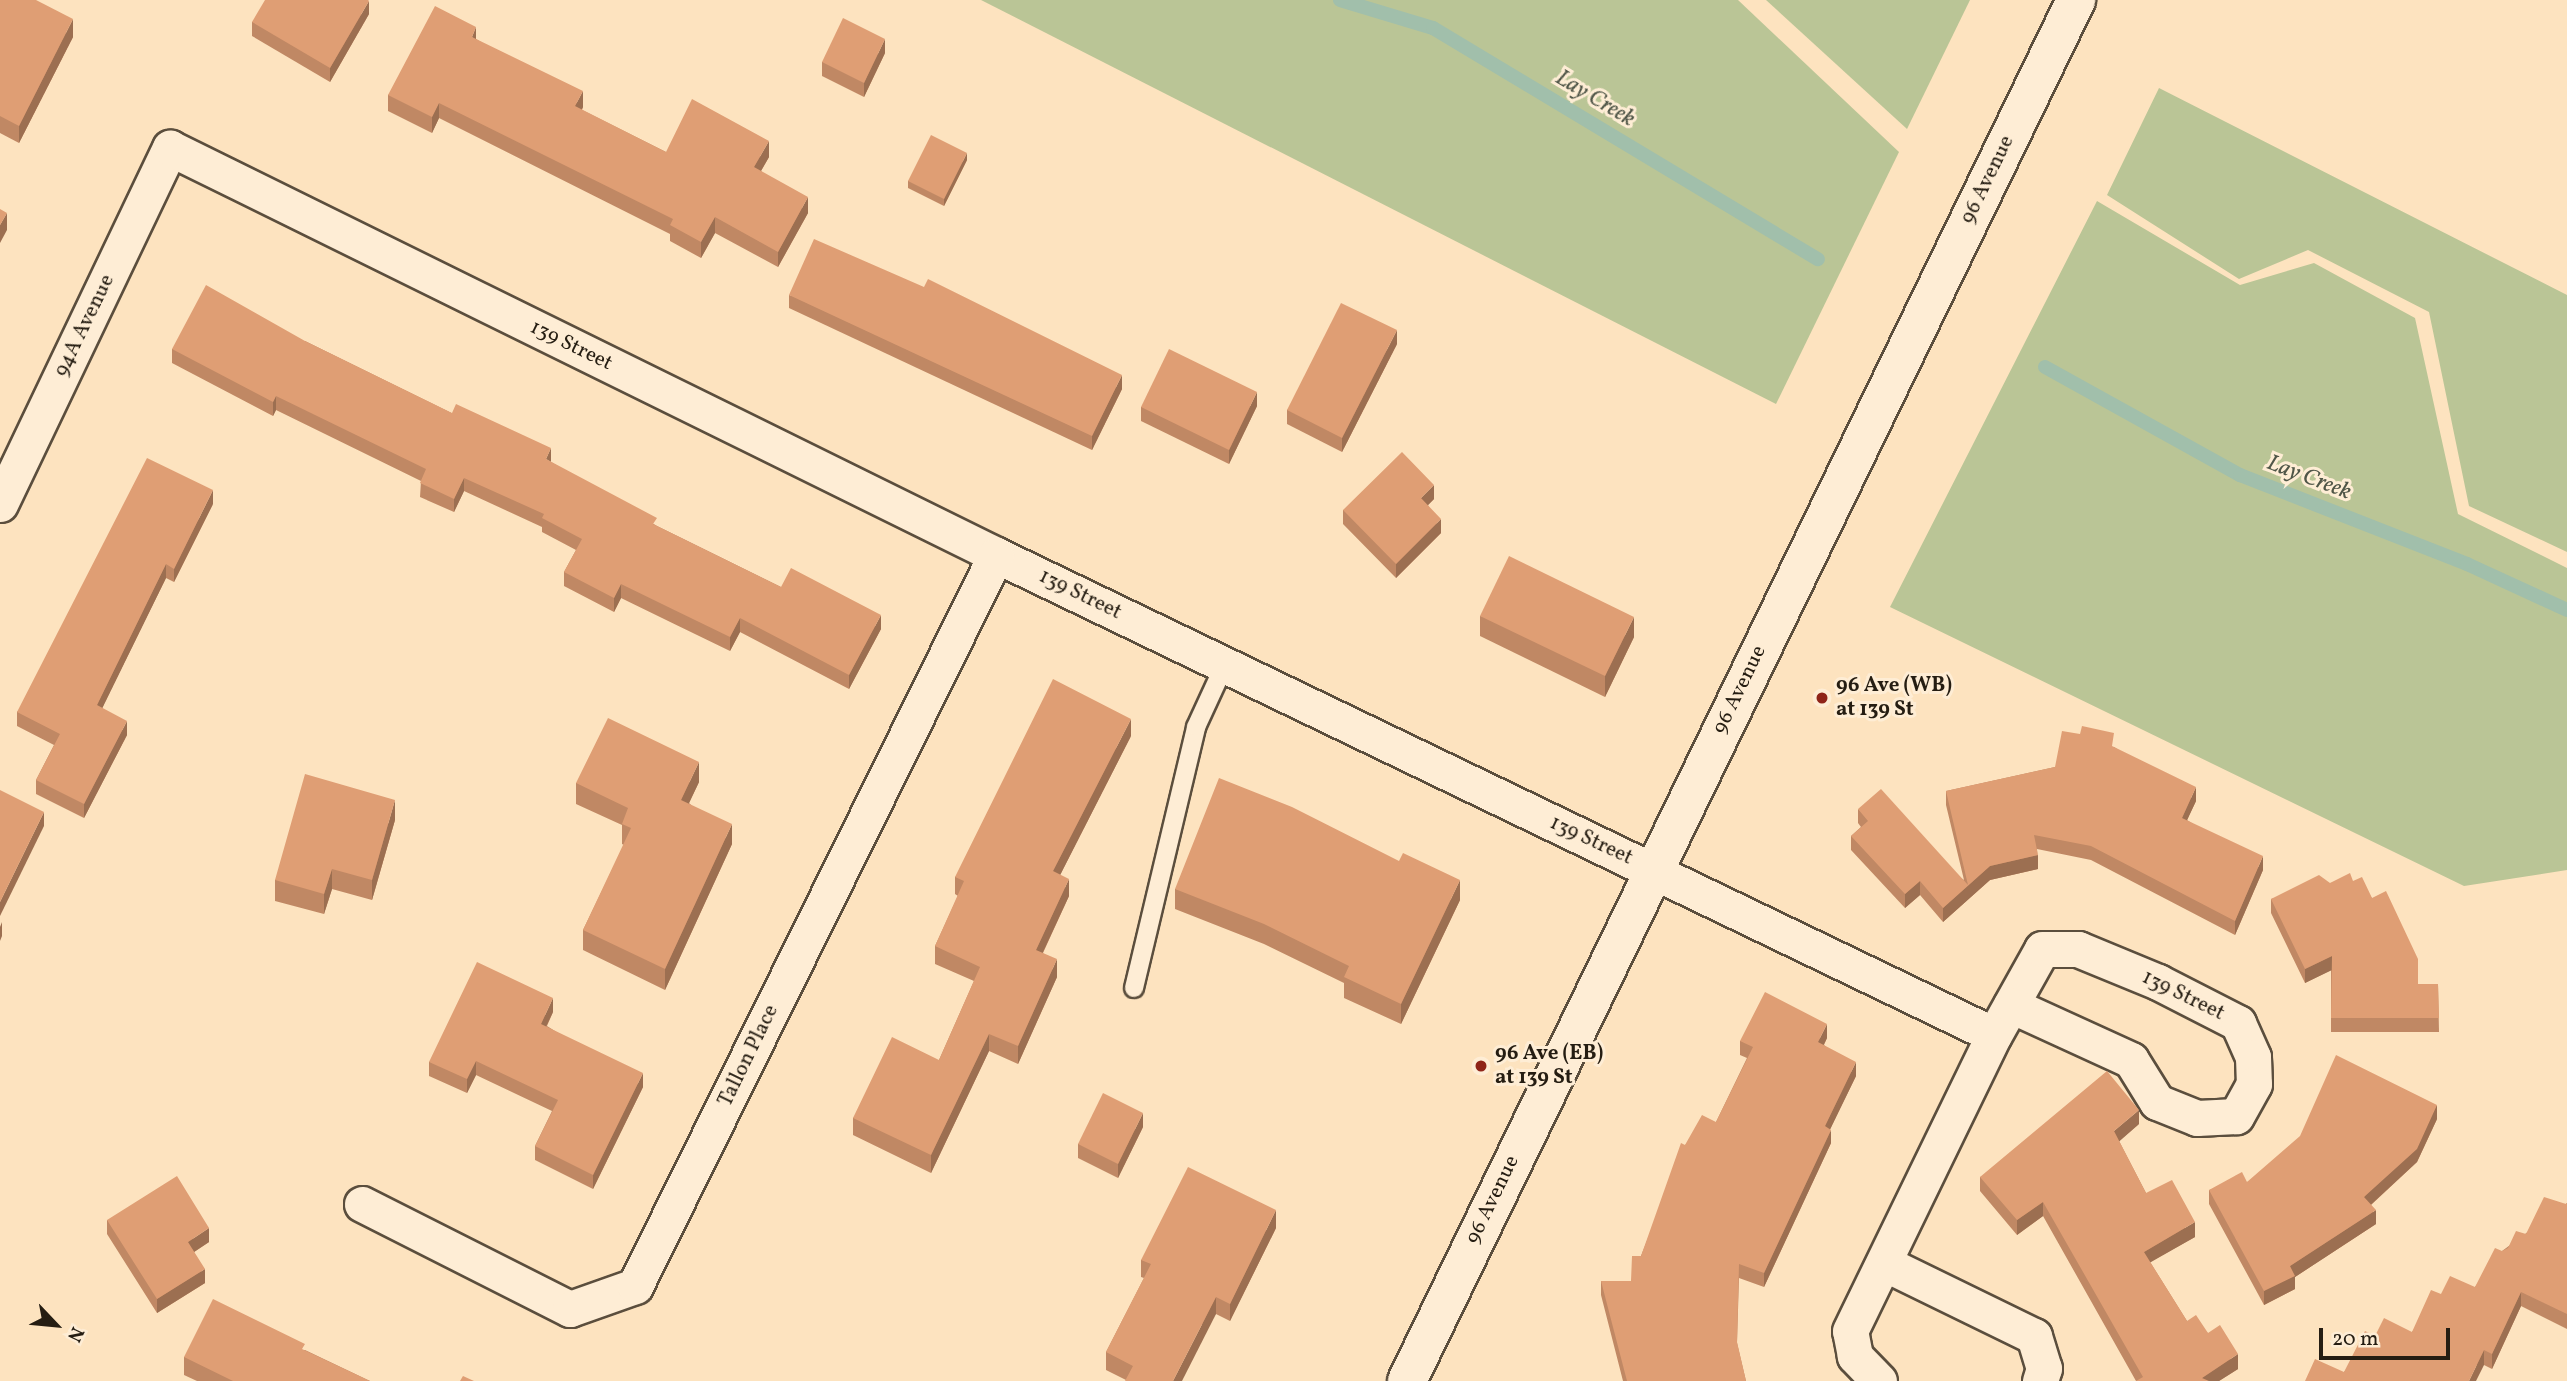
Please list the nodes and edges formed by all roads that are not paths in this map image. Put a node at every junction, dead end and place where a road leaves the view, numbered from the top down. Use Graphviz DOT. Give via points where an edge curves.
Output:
graph roads {
  1 [pos="2076,0"];
  2 [pos="170,148"];
  3 [pos="0,504"];
  4 [pos="996,555"];
  5 [pos="1224,664"];
  6 [pos="1651,869"];
  7 [pos="1134,988"];
  8 [pos="2003,1020"];
  9 [pos="362,1204"];
  10 [pos="1884,1263"];
  11 [pos="1407,1381"];
  12 [pos="1879,1381"];
  13 [pos="2040,1381"];
  1 -- 6 [label="main road, 96 Avenue"];
  2 -- 3 [label="street, 94A Avenue"];
  2 -- 4 [label="street, 139 Street"];
  4 -- 5 [label="street, 139 Street"];
  4 -- 9 [label="street, Tallon Place" via="635,1286 570,1309"];
  5 -- 6 [label="street, 139 Street"];
  5 -- 7 [label="lane" via="1196,727"];
  6 -- 8 [label="street, 139 Street"];
  6 -- 11 [label="main road, 96 Avenue"];
  8 -- 8 [label="street, 139 Street" via="2131,1060 2157,1102 2197,1118 2236,1116 2254,1084 2253,1057 2238,1023 2158,982 2078,949 2042,949"];
  8 -- 10 [label="street, 139 Street"];
  10 -- 12 [label="street, 139 Street" via="1850,1331 1855,1356"];
  10 -- 13 [label="street" via="2034,1336 2044,1368"];
}
